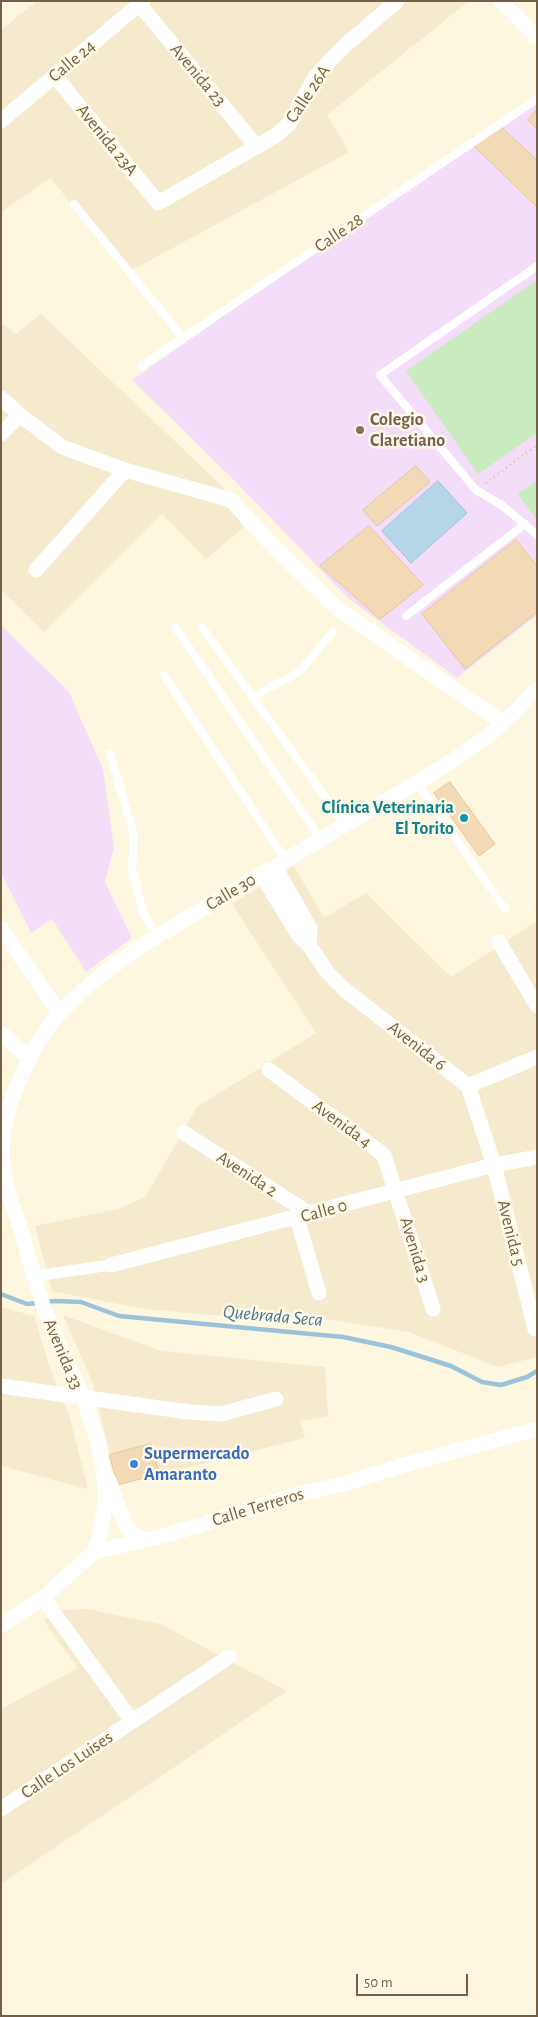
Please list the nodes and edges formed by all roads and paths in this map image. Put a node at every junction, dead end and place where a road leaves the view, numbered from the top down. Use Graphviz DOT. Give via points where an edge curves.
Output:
graph roads {
  1 [pos="397,1"];
  2 [pos="501,1"];
  3 [pos="141,3"];
  4 [pos="537,37"];
  5 [pos="55,76"];
  6 [pos="537,100"];
  7 [pos="1,121"];
  8 [pos="257,147"];
  9 [pos="158,203"];
  10 [pos="74,204"];
  11 [pos="537,266"];
  12 [pos="183,338"];
  13 [pos="142,366"];
  14 [pos="1,398"];
  15 [pos="20,415"];
  16 [pos="1,434"];
  17 [pos="537,445"];
  18 [pos="125,470"];
  19 [pos="476,490"];
  20 [pos="525,524"];
  21 [pos="537,535"];
  22 [pos="36,570"];
  23 [pos="406,616"];
  24 [pos="175,627"];
  25 [pos="202,627"];
  26 [pos="333,632"];
  27 [pos="164,674"];
  28 [pos="537,690"];
  29 [pos="252,697"];
  30 [pos="503,723"];
  31 [pos="110,753"];
  32 [pos="417,783"];
  33 [pos="346,826"];
  34 [pos="321,840"];
  35 [pos="280,864"];
  36 [pos="261,874"];
  37 [pos="505,909"];
  38 [pos="1,928"];
  39 [pos="156,936"];
  40 [pos="499,942"];
  41 [pos="309,945"];
  42 [pos="537,1006"];
  43 [pos="59,1013"];
  44 [pos="2,1034"];
  45 [pos="537,1056"];
  46 [pos="30,1060"];
  47 [pos="269,1070"];
  48 [pos="468,1086"];
  49 [pos="184,1133"];
  50 [pos="2,1157"];
  51 [pos="537,1157"];
  52 [pos="494,1166"];
  53 [pos="397,1192"];
  54 [pos="303,1216"];
  55 [pos="111,1265"];
  56 [pos="35,1276"];
  57 [pos="319,1293"];
  58 [pos="433,1309"];
  59 [pos="535,1329"];
  60 [pos="1,1386"];
  61 [pos="82,1397"];
  62 [pos="276,1399"];
  63 [pos="537,1429"];
  64 [pos="103,1466"];
  65 [pos="146,1540"];
  66 [pos="94,1552"];
  67 [pos="43,1598"];
  68 [pos="1,1625"];
  69 [pos="228,1657"];
  70 [pos="132,1722"];
  71 [pos="1,1809"];
  1 -- 8 [label="street, Calle 26A" via="342,48 316,76 289,124"];
  2 -- 4 [label="street"];
  3 -- 5 [label="street, Calle 24"];
  3 -- 8 [label="street, Avenida 23"];
  5 -- 7 [label="street, Calle 24"];
  5 -- 9 [label="street, Avenida 23A"];
  6 -- 12 [label="lane, Calle 28"];
  8 -- 9 [label="street, Calle 26A"];
  10 -- 12 [label="lane"];
  11 -- 19 [label="lane" via="380,375"];
  12 -- 13 [label="lane, Calle 28"];
  14 -- 15 [label="street"];
  15 -- 16 [label="street"];
  15 -- 18 [label="street" via="62,447"];
  17 -- 19 [label="path"];
  18 -- 22 [label="street"];
  18 -- 30 [label="street" via="231,500 338,609"];
  19 -- 20 [label="lane"];
  20 -- 21 [label="lane"];
  20 -- 23 [label="lane"];
  24 -- 34 [label="lane"];
  25 -- 29 [label="lane"];
  26 -- 29 [label="lane" via="294,675"];
  27 -- 35 [label="lane"];
  28 -- 30 [label="street, Calle 30"];
  29 -- 33 [label="lane"];
  30 -- 32 [label="street, Calle 30" via="463,754"];
  31 -- 39 [label="lane" via="134,834 132,869 143,912"];
  32 -- 33 [label="street, Calle 30"];
  32 -- 37 [label="lane"];
  33 -- 34 [label="street, Calle 30"];
  34 -- 35 [label="street, Calle 30"];
  35 -- 36 [label="street, Calle 30"];
  35 -- 41 [label="street, Avenida 6" via="310,928"];
  36 -- 39 [label="street, Calle 30"];
  36 -- 41 [label="street, Avenida 6" via="299,936"];
  38 -- 43 [label="street"];
  39 -- 43 [label="street, Calle 30" via="114,964"];
  40 -- 42 [label="street"];
  41 -- 48 [label="street, Avenida 6" via="327,972 345,990"];
  43 -- 46 [label="street, Calle 30" via="42,1034"];
  44 -- 46 [label="street"];
  45 -- 48 [label="street"];
  46 -- 50 [label="street, Calle 30" via="8,1111"];
  47 -- 53 [label="street, Avenida 4" via="384,1155"];
  48 -- 52 [label="street"];
  49 -- 54 [label="street, Avenida 2"];
  50 -- 56 [label="street, Avenida 33" via="6,1184"];
  51 -- 52 [label="street, Calle 0"];
  52 -- 53 [label="street, Calle 0"];
  52 -- 59 [label="street, Avenida 5"];
  53 -- 54 [label="street, Calle 0"];
  53 -- 58 [label="street, Avenida 3"];
  54 -- 55 [label="street, Calle 0"];
  54 -- 57 [label="street"];
  55 -- 56 [label="street"];
  56 -- 61 [label="street, Avenida 33" via="46,1314"];
  60 -- 61 [label="street"];
  61 -- 62 [label="street" via="221,1414"];
  61 -- 64 [label="street, Avenida 33" via="93,1423"];
  63 -- 65 [label="street, Calle Terreros" via="295,1495"];
  64 -- 65 [label="street" via="126,1527 134,1536"];
  64 -- 66 [label="street, Avenida 33" via="106,1499 102,1531"];
  65 -- 66 [label="street, Calle Terreros"];
  66 -- 67 [label="street, Calle Terreros"];
  67 -- 68 [label="street, Calle Terreros"];
  67 -- 70 [label="street, Calle Los Luises"];
  69 -- 70 [label="street, Calle Los Luises"];
  70 -- 71 [label="street, Calle Los Luises"];
}
